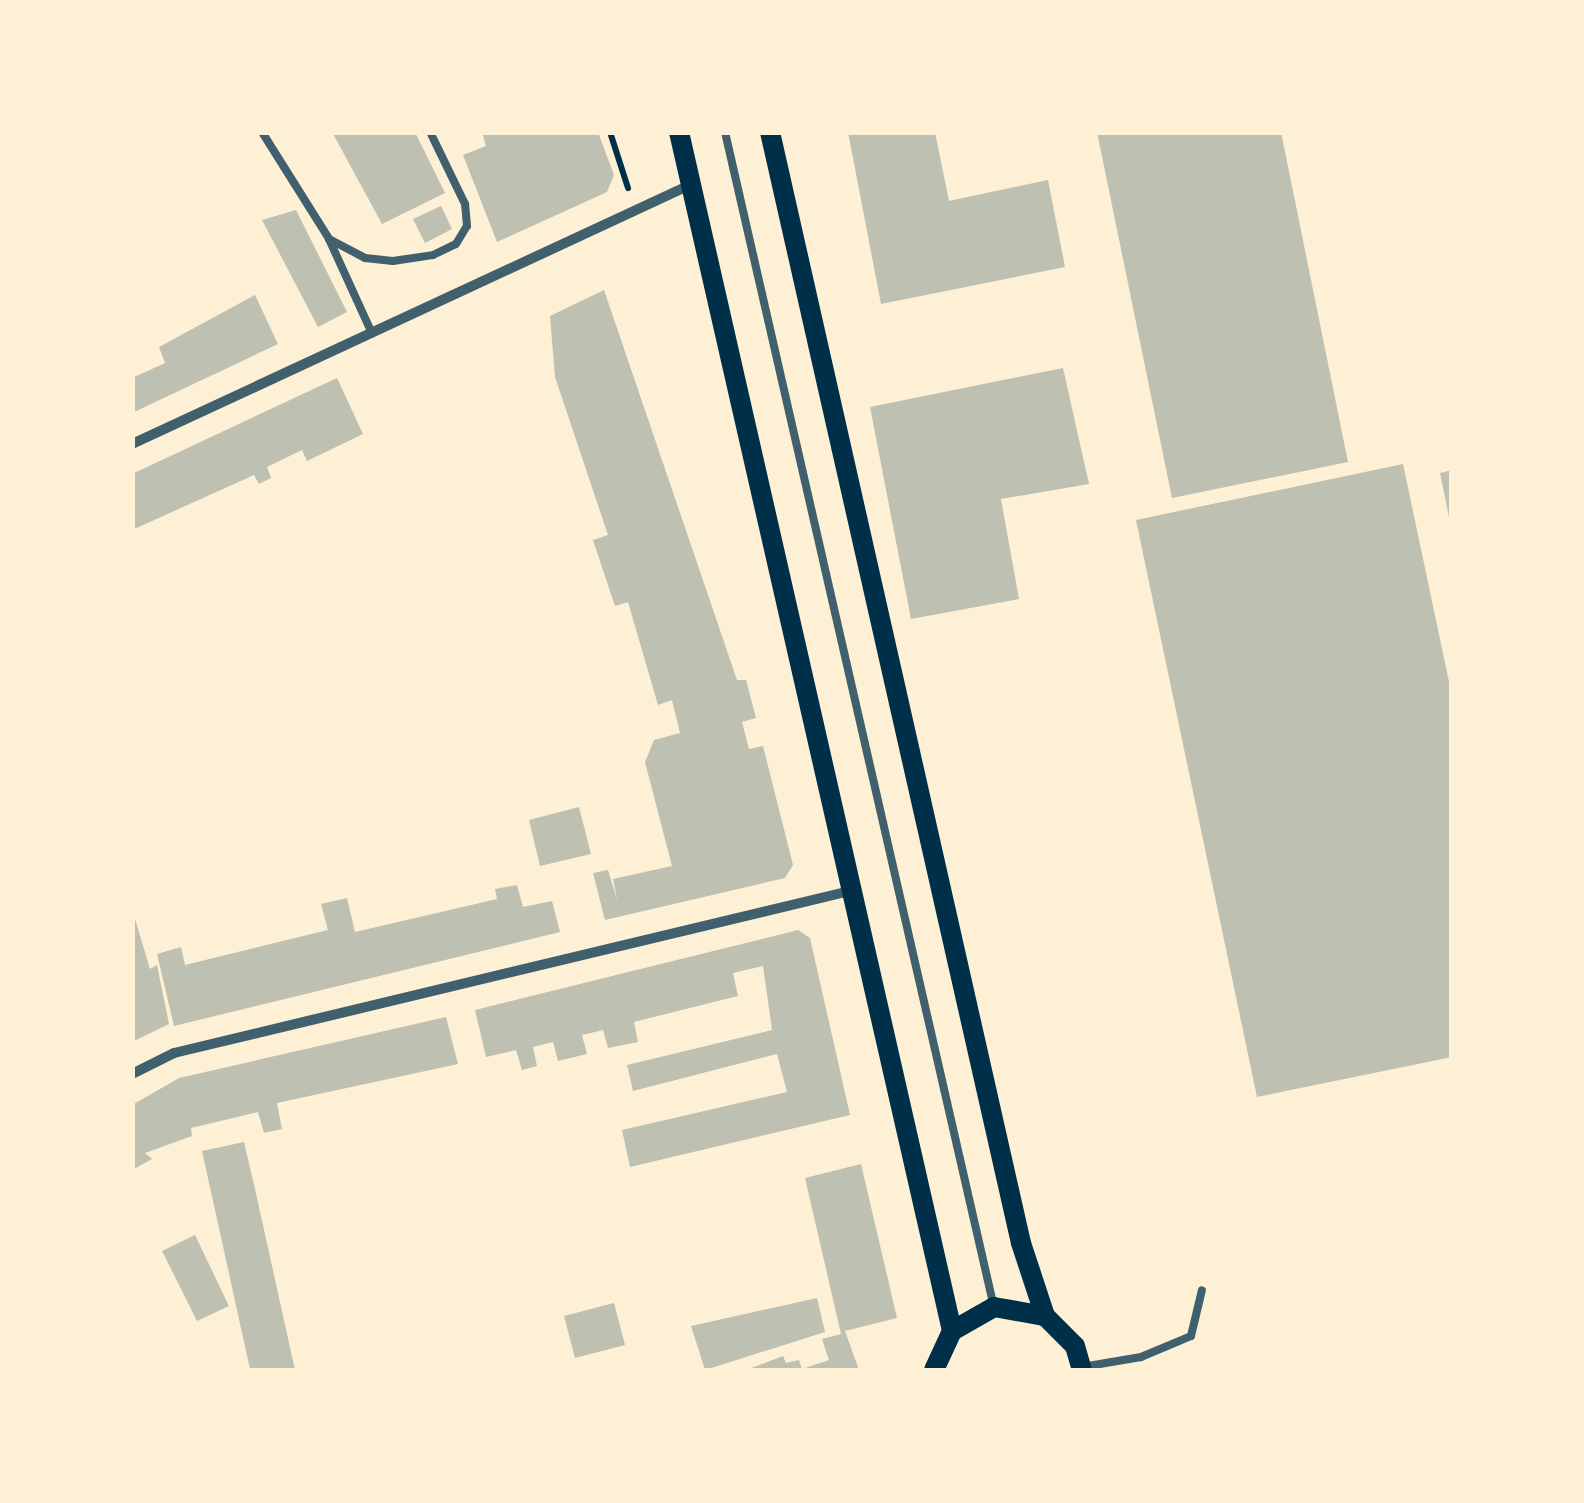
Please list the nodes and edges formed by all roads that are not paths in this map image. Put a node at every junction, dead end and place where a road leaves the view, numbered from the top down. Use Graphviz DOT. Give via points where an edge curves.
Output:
graph roads {
  1 [pos="262,132"];
  2 [pos="430,132"];
  3 [pos="679,132"];
  4 [pos="725,132"];
  5 [pos="770,132"];
  6 [pos="690,185"];
  7 [pos="329,239"];
  8 [pos="371,331"];
  9 [pos="132,444"];
  10 [pos="850,891"];
  11 [pos="132,1074"];
  12 [pos="1202,1290"];
  13 [pos="994,1307"];
  14 [pos="1045,1316"];
  15 [pos="952,1330"];
  16 [pos="1082,1369"];
  17 [pos="934,1370"];
  1 -- 7 [label="lane"];
  2 -- 7 [label="lane" via="465,204 468,226 456,244 433,256 378,260"];
  3 -- 6 [label="main road"];
  4 -- 13 [label="lane"];
  5 -- 14 [label="main road" via="1021,1242"];
  6 -- 8 [label="street"];
  6 -- 10 [label="main road"];
  7 -- 8 [label="lane"];
  8 -- 9 [label="street"];
  10 -- 11 [label="street" via="174,1053"];
  10 -- 15 [label="main road"];
  12 -- 16 [label="lane" via="1190,1336 1141,1357"];
  13 -- 14 [label="main road"];
  13 -- 15 [label="main road"];
  14 -- 16 [label="main road" via="1075,1346"];
  15 -- 17 [label="main road"];
}
